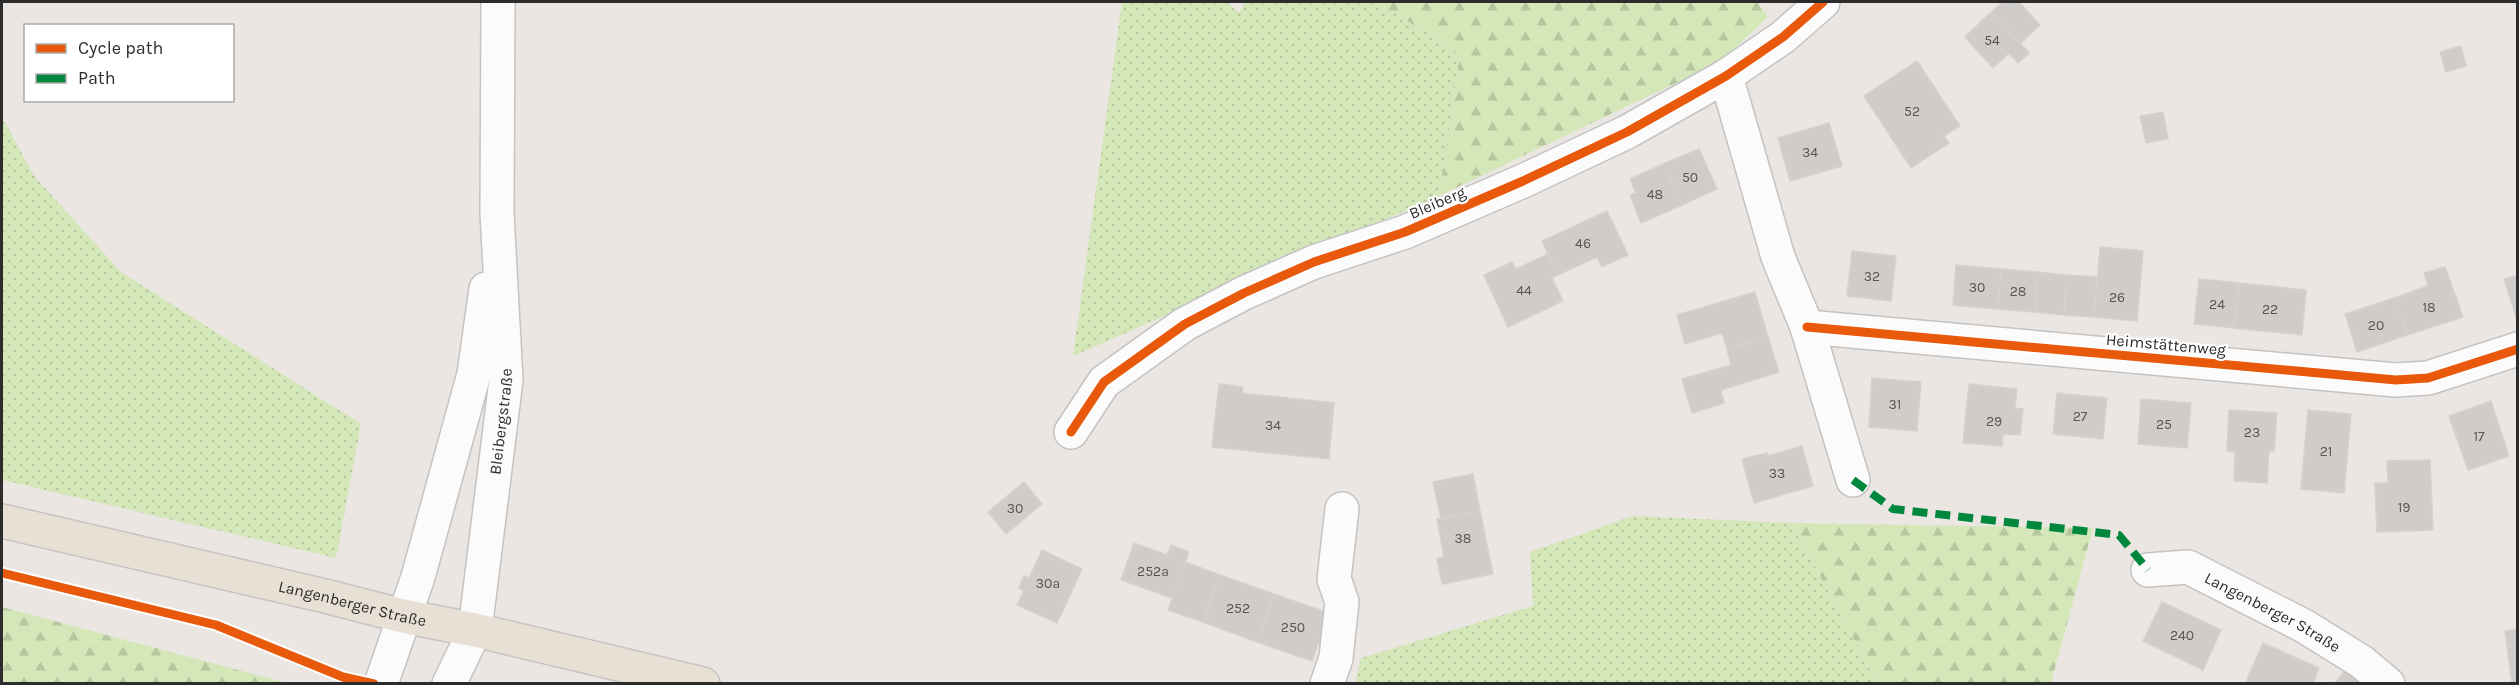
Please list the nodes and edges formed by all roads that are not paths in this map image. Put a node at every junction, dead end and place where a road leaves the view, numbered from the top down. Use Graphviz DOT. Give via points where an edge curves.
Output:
graph roads {
  1 [pos="498,2"];
  2 [pos="1823,2"];
  3 [pos="1726,76"];
  4 [pos="497,213"];
  5 [pos="1807,327"];
  6 [pos="2517,349"];
  7 [pos="1071,432"];
  8 [pos="1853,480"];
  9 [pos="1342,509"];
  10 [pos="2,521"];
  11 [pos="2148,570"];
  12 [pos="403,616"];
  13 [pos="475,630"];
  14 [pos="381,684"];
  15 [pos="449,684"];
  16 [pos="703,684"];
  17 [pos="1327,684"];
  18 [pos="2388,684"];
  1 -- 4 [label="street, Bleibergstraße"];
  2 -- 3 [label="street, Bleiberg" via="1783,38"];
  3 -- 5 [label="street" via="1778,257"];
  3 -- 7 [label="street, Bleiberg" via="1627,132 1523,181 1405,232 1314,262 1185,324 1104,382"];
  4 -- 12 [label="street, Bleibergstraße" via="474,374 418,577"];
  4 -- 13 [label="street, Bleibergstraße" via="506,380"];
  5 -- 6 [label="street, Heimstättenweg" via="2396,380 2428,378"];
  5 -- 8 [label="street"];
  9 -- 17 [label="street" via="1334,579 1342,602 1336,658"];
  10 -- 12 [label="main road, Langenberger Straße"];
  11 -- 18 [label="street, Langenberger Straße" via="2188,567 2304,626 2362,662"];
  12 -- 13 [label="main road, Langenberger Straße"];
  12 -- 14 [label="street, Bleibergstraße"];
  13 -- 15 [label="street, Bleibergstraße"];
  13 -- 16 [label="main road, Langenberger Straße"];
}
